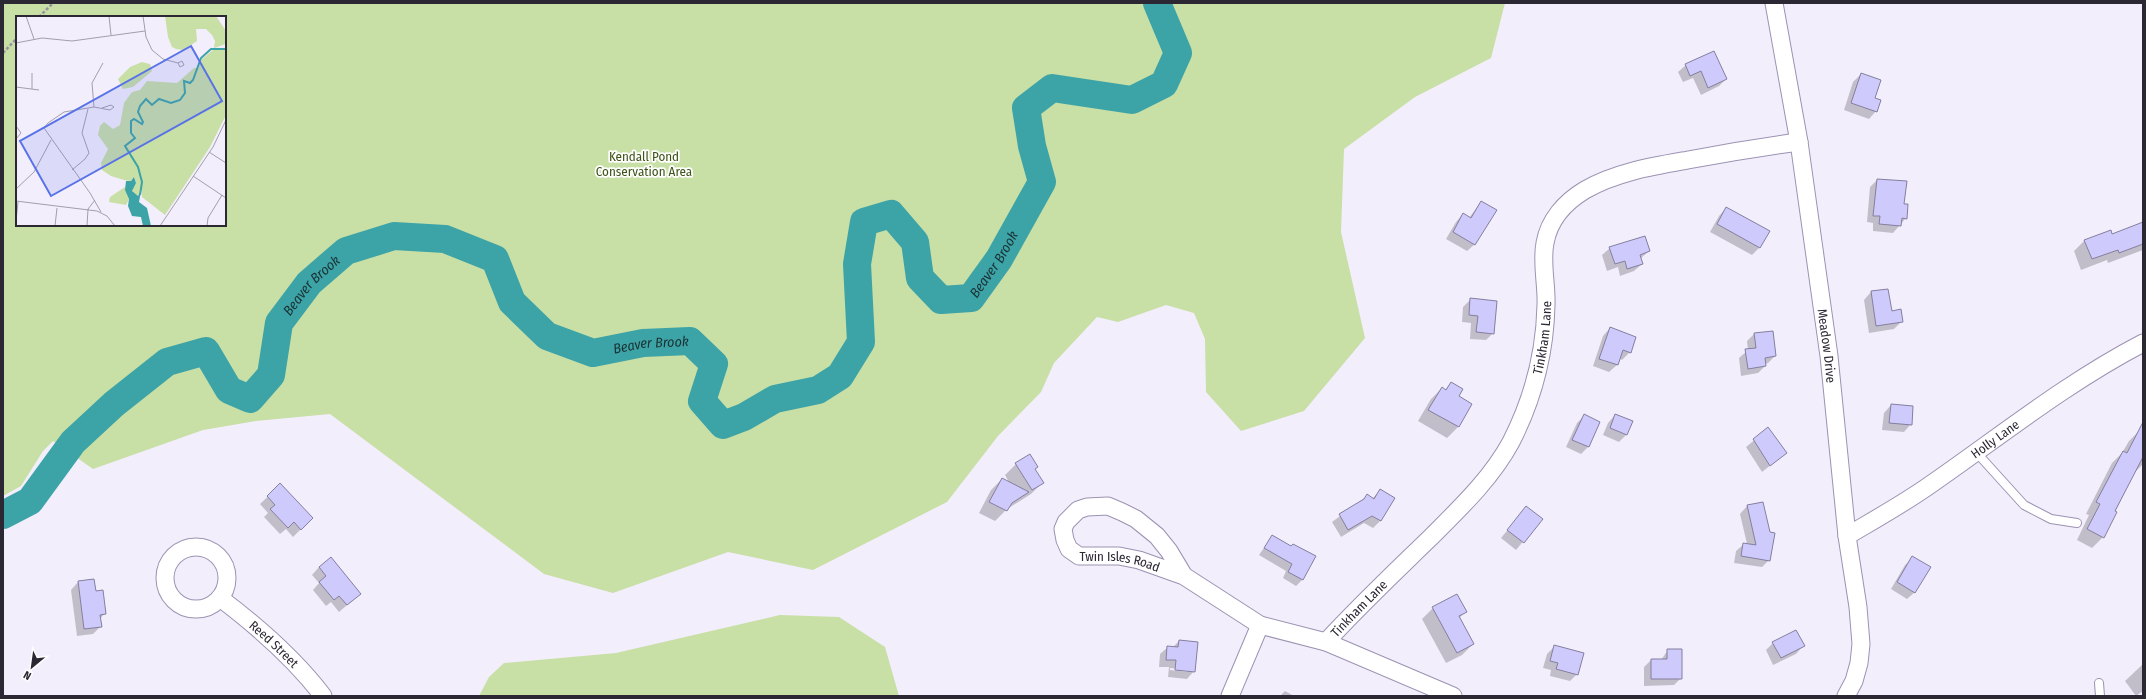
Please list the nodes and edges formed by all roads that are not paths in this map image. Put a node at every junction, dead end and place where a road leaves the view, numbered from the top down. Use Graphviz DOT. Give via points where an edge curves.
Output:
graph roads {
  1 [pos="1774,3"];
  2 [pos="1799,142"];
  3 [pos="2143,342"];
  4 [pos="1976,452"];
  5 [pos="2077,523"];
  6 [pos="1847,536"];
  7 [pos="1184,576"];
  8 [pos="220,598"];
  9 [pos="1260,625"];
  10 [pos="1326,642"];
  11 [pos="2099,683"];
  12 [pos="1848,692"];
  13 [pos="323,696"];
  14 [pos="1230,696"];
  15 [pos="1453,696"];
  16 [pos="2100,696"];
  1 -- 2 [label="street, Meadow Drive"];
  2 -- 6 [label="street, Meadow Drive" via="1829,356"];
  2 -- 10 [label="street, Tinkham Lane" via="1652,166 1618,176 1585,190 1571,200 1552,220 1544,244 1544,339 1535,382 1511,442 1469,499"];
  3 -- 4 [label="street, Holly Lane" via="2070,386"];
  4 -- 5 [label="lane" via="2024,504 2051,519"];
  4 -- 6 [label="street, Holly Lane" via="1926,488"];
  6 -- 12 [label="street, Meadow Drive" via="1861,644 1859,663"];
  7 -- 7 [label="street, Twin Isles Road" via="1157,536 1136,519 1122,512 1108,506 1087,507 1078,510 1066,522 1063,530 1065,540 1069,549 1079,556 1119,556 1139,560"];
  7 -- 9 [label="street, Twin Isles Road"];
  8 -- 13 [label="street, Reed Street" via="285,655"];
  9 -- 10 [label="street, Twin Isles Road"];
  9 -- 14 [label="street"];
  10 -- 15 [label="street, Twin Isles Road"];
  11 -- 16 [label="lane"];
}
